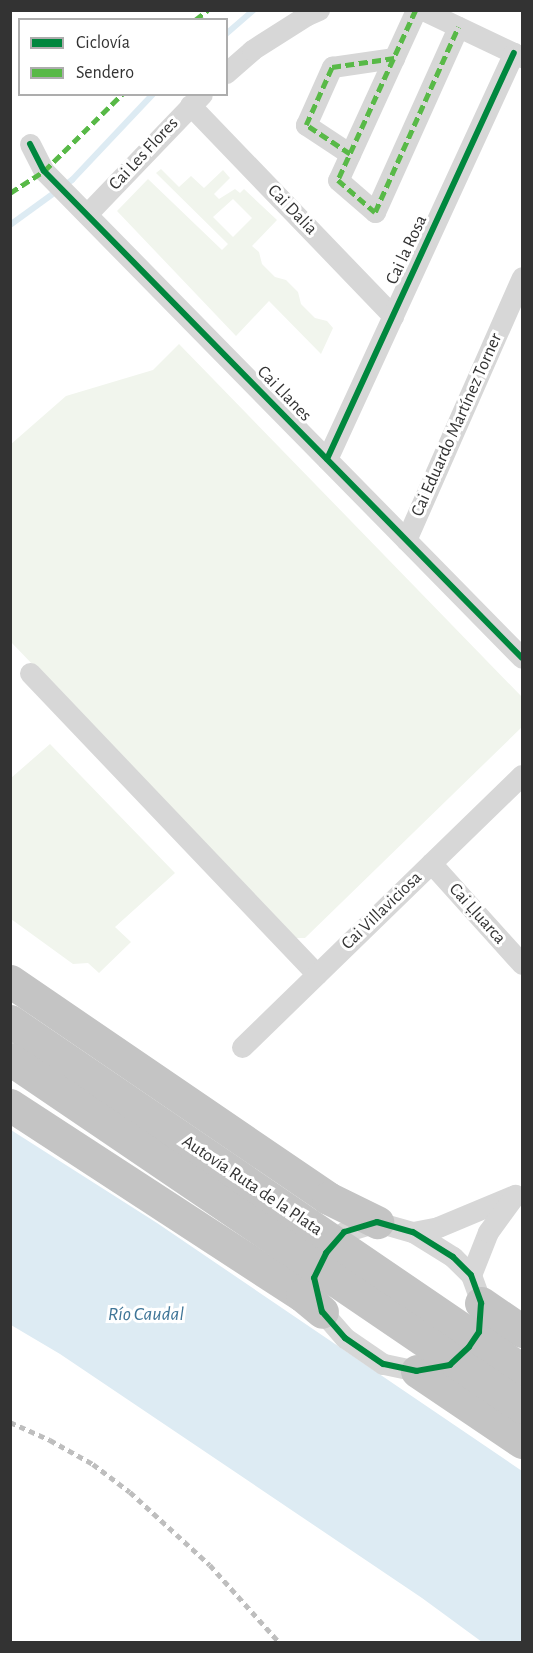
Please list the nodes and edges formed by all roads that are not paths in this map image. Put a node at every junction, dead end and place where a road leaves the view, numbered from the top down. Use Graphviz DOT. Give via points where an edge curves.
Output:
graph roads {
  1 [pos="319,10"];
  2 [pos="416,10"];
  3 [pos="423,10"];
  4 [pos="461,28"];
  5 [pos="518,55"];
  6 [pos="394,58"];
  7 [pos="228,71"];
  8 [pos="196,100"];
  9 [pos="30,144"];
  10 [pos="350,154"];
  11 [pos="87,214"];
  12 [pos="522,277"];
  13 [pos="393,316"];
  14 [pos="327,459"];
  15 [pos="406,540"];
  16 [pos="522,658"];
  17 [pos="30,673"];
  18 [pos="522,775"];
  19 [pos="431,863"];
  20 [pos="522,964"];
  21 [pos="317,974"];
  22 [pos="10,981"];
  23 [pos="10,1022"];
  24 [pos="242,1047"];
  25 [pos="10,1059"];
  26 [pos="10,1105"];
  27 [pos="519,1191"];
  28 [pos="377,1222"];
  29 [pos="413,1232"];
  30 [pos="476,1289"];
  31 [pos="322,1312"];
  32 [pos="522,1331"];
  33 [pos="522,1370"];
  34 [pos="417,1371"];
  35 [pos="522,1407"];
  36 [pos="522,1443"];
  1 -- 7 [label="street" via="252,50"];
  2 -- 6 [label="street"];
  3 -- 4 [label="street"];
  4 -- 5 [label="street"];
  4 -- 10 [label="street" via="375,212 338,180"];
  5 -- 13 [label="street, Cai la Rosa"];
  6 -- 10 [label="street"];
  6 -- 10 [label="street" via="332,67 306,125"];
  8 -- 11 [label="street, Cai Les Flores"];
  8 -- 13 [label="street, Cai Dalia"];
  9 -- 11 [label="street, Cai Llanes" via="44,171"];
  11 -- 14 [label="street, Cai Llanes"];
  12 -- 15 [label="street, Cai Eduardo Martínez Torner"];
  13 -- 14 [label="street, Cai la Rosa"];
  14 -- 15 [label="street, Cai Llanes"];
  15 -- 16 [label="street, Cai Llanes"];
  17 -- 21 [label="street"];
  18 -- 19 [label="street, Cai Villaviciosa"];
  19 -- 20 [label="street, Cai Ḷḷuarca"];
  19 -- 21 [label="street, Cai Villaviciosa"];
  21 -- 24 [label="street, Cai Villaviciosa"];
  22 -- 28 [label="highway" via="328,1198"];
  23 -- 33 [label="highway, Autovía Ruta de la Plata, bridge"];
  25 -- 35 [label="highway, Autovía Ruta de la Plata, bridge"];
  26 -- 31 [label="highway" via="302,1295"];
  27 -- 29 [label="street" via="438,1227"];
  27 -- 30 [label="street" via="488,1232"];
  28 -- 29 [label="street"];
  28 -- 31 [label="street" via="344,1232 326,1252 314,1278"];
  29 -- 30 [label="street" via="453,1257"];
  30 -- 32 [label="highway"];
  30 -- 34 [label="street" via="479,1332 469,1347 450,1365"];
  31 -- 34 [label="street" via="345,1338 374,1359"];
  34 -- 36 [label="highway"];
}
